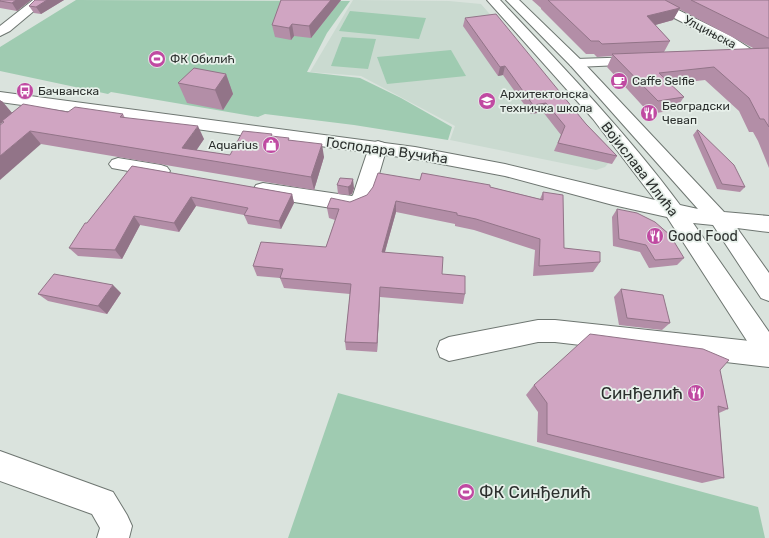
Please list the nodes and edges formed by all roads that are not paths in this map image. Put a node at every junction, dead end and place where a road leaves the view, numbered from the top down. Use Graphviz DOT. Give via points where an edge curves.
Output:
graph roads {
  1 [pos="41,0"];
  2 [pos="493,0"];
  3 [pos="512,0"];
  4 [pos="649,0"];
  5 [pos="0,32"];
  6 [pos="762,56"];
  7 [pos="730,57"];
  8 [pos="653,60"];
  9 [pos="576,63"];
  10 [pos="769,68"];
  11 [pos="0,97"];
  12 [pos="40,102"];
  13 [pos="23,116"];
  14 [pos="378,147"];
  15 [pos="118,164"];
  16 [pos="178,175"];
  17 [pos="245,186"];
  18 [pos="674,212"];
  19 [pos="719,219"];
  20 [pos="769,224"];
  21 [pos="769,291"];
  22 [pos="449,349"];
  23 [pos="769,354"];
  24 [pos="0,466"];
  25 [pos="113,538"];
  1 -- 5 [label="main road"];
  2 -- 18 [label="main road, Војислава Илића" via="551,62 632,156"];
  3 -- 9 [label="main road, Војислава Илића"];
  4 -- 6 [label="main road, Улцињска"];
  6 -- 7 [label="main road"];
  6 -- 10 [label="main road, Улцињска"];
  8 -- 9 [label="main road"];
  9 -- 19 [label="main road, Војислава Илића"];
  11 -- 12 [label="main road, Господара Вучића"];
  12 -- 13 [label="main road"];
  12 -- 14 [label="main road, Господара Вучића"];
  14 -- 17 [label="main road" via="362,198 351,204"];
  14 -- 18 [label="main road, Господара Вучића" via="498,168"];
  15 -- 16 [label="main road"];
  18 -- 19 [label="main road, Господара Вучића"];
  18 -- 23 [label="main road, Војислава Илића"];
  19 -- 20 [label="main road, Господара Вучића"];
  19 -- 21 [label="main road, Војислава Илића"];
  22 -- 23 [label="main road" via="538,332 555,332"];
  24 -- 25 [label="main road" via="102,503 116,526"];
}
